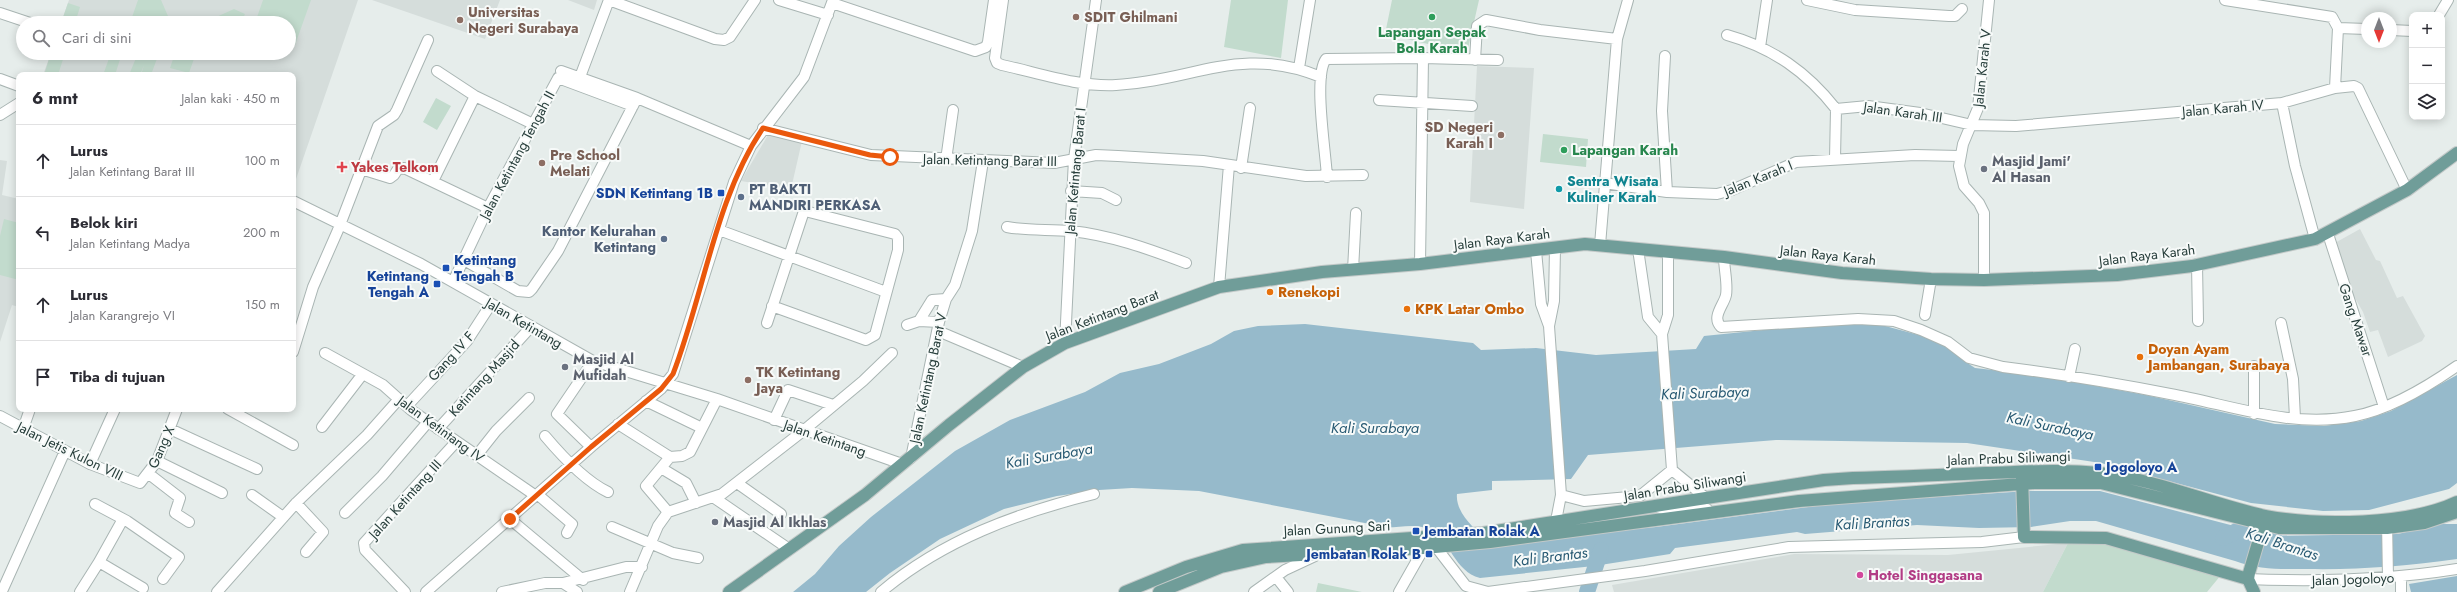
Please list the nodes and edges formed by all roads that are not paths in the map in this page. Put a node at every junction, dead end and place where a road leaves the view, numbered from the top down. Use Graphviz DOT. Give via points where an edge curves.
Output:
graph roads {
  1 [pos="609,0"];
  2 [pos="754,0"];
  3 [pos="779,0"];
  4 [pos="994,0"];
  5 [pos="1003,0"];
  6 [pos="1096,0"];
  7 [pos="1310,0"];
  8 [pos="1628,0"];
  9 [pos="1767,0"];
  10 [pos="1807,0"];
  11 [pos="1989,0"];
  12 [pos="2225,0"];
  13 [pos="2448,0"];
  14 [pos="833,1"];
  15 [pos="1962,9"];
  16 [pos="2441,12"];
  17 [pos="0,13"];
  18 [pos="828,15"];
  19 [pos="16,18"];
  20 [pos="2338,28"];
  21 [pos="2361,29"];
  22 [pos="2397,30"];
  23 [pos="2409,31"];
  24 [pos="1727,35"];
  25 [pos="428,40"];
  26 [pos="1617,40"];
  27 [pos="1760,47"];
  28 [pos="1665,56"];
  29 [pos="1423,58"];
  30 [pos="1475,60"];
  31 [pos="1498,60"];
  32 [pos="1300,68"];
  33 [pos="437,71"];
  34 [pos="561,71"];
  35 [pos="580,77"];
  36 [pos="1321,77"];
  37 [pos="0,79"];
  38 [pos="1085,84"];
  39 [pos="16,85"];
  40 [pos="2335,88"];
  41 [pos="475,96"];
  42 [pos="1379,100"];
  43 [pos="635,102"];
  44 [pos="2282,103"];
  45 [pos="1423,104"];
  46 [pos="16,105"];
  47 [pos="1472,106"];
  48 [pos="1250,108"];
  49 [pos="1836,109"];
  50 [pos="953,110"];
  51 [pos="0,115"];
  52 [pos="533,124"];
  53 [pos="1972,125"];
  54 [pos="763,128"];
  55 [pos="751,146"];
  56 [pos="2457,153"];
  57 [pos="1959,156"];
  58 [pos="1074,159"];
  59 [pos="1835,159"];
  60 [pos="946,160"];
  61 [pos="983,161"];
  62 [pos="1229,165"];
  63 [pos="1241,168"];
  64 [pos="361,169"];
  65 [pos="1363,175"];
  66 [pos="1327,177"];
  67 [pos="433,181"];
  68 [pos="1604,183"];
  69 [pos="2407,190"];
  70 [pos="1071,191"];
  71 [pos="1667,192"];
  72 [pos="1116,200"];
  73 [pos="296,202"];
  74 [pos="488,208"];
  75 [pos="1356,213"];
  76 [pos="340,223"];
  77 [pos="1007,227"];
  78 [pos="719,230"];
  79 [pos="1069,231"];
  80 [pos="2328,234"];
  81 [pos="2315,239"];
  82 [pos="1600,245"];
  83 [pos="1555,248"];
  84 [pos="1638,249"];
  85 [pos="1536,251"];
  86 [pos="1668,251"];
  87 [pos="788,257"];
  88 [pos="1724,257"];
  89 [pos="464,260"];
  90 [pos="1186,263"];
  91 [pos="1420,264"];
  92 [pos="2197,264"];
  93 [pos="1353,270"];
  94 [pos="1322,272"];
  95 [pos="1931,279"];
  96 [pos="1984,280"];
  97 [pos="453,282"];
  98 [pos="1219,287"];
  99 [pos="886,292"];
  100 [pos="946,298"];
  101 [pos="491,304"];
  102 [pos="772,306"];
  103 [pos="1925,315"];
  104 [pos="919,320"];
  105 [pos="2198,321"];
  106 [pos="767,323"];
  107 [pos="2281,323"];
  108 [pos="907,325"];
  109 [pos="939,326"];
  110 [pos="530,328"];
  111 [pos="1549,330"];
  112 [pos="1662,336"];
  113 [pos="296,342"];
  114 [pos="1065,343"];
  115 [pos="2075,349"];
  116 [pos="325,353"];
  117 [pos="892,353"];
  118 [pos="593,361"];
  119 [pos="1023,366"];
  120 [pos="2254,366"];
  121 [pos="2457,366"];
  122 [pos="362,375"];
  123 [pos="2069,377"];
  124 [pos="666,384"];
  125 [pos="529,398"];
  126 [pos="717,399"];
  127 [pos="646,401"];
  128 [pos="403,402"];
  129 [pos="833,405"];
  130 [pos="2384,407"];
  131 [pos="29,412"];
  132 [pos="115,412"];
  133 [pos="176,412"];
  134 [pos="234,412"];
  135 [pos="2254,414"];
  136 [pos="0,416"];
  137 [pos="2296,418"];
  138 [pos="774,420"];
  139 [pos="428,422"];
  140 [pos="618,424"];
  141 [pos="322,427"];
  142 [pos="702,428"];
  143 [pos="23,429"];
  144 [pos="170,429"];
  145 [pos="438,429"];
  146 [pos="803,431"];
  147 [pos="545,436"];
  148 [pos="456,442"];
  149 [pos="293,444"];
  150 [pos="591,447"];
  151 [pos="65,451"];
  152 [pos="477,455"];
  153 [pos="670,457"];
  154 [pos="157,461"];
  155 [pos="906,461"];
  156 [pos="90,464"];
  157 [pos="573,464"];
  158 [pos="661,468"];
  159 [pos="257,469"];
  160 [pos="1672,470"];
  161 [pos="2022,472"];
  162 [pos="149,474"];
  163 [pos="1824,480"];
  164 [pos="141,483"];
  165 [pos="737,483"];
  166 [pos="2022,487"];
  167 [pos="608,492"];
  168 [pos="222,493"];
  169 [pos="1094,494"];
  170 [pos="252,495"];
  171 [pos="537,495"];
  172 [pos="1561,495"];
  173 [pos="713,497"];
  174 [pos="1634,497"];
  175 [pos="1706,498"];
  176 [pos="1823,499"];
  177 [pos="2457,502"];
  178 [pos="296,503"];
  179 [pos="696,503"];
  180 [pos="95,504"];
  181 [pos="1655,506"];
  182 [pos="344,512"];
  183 [pos="668,512"];
  184 [pos="1717,512"];
  185 [pos="2457,512"];
  186 [pos="781,514"];
  187 [pos="283,517"];
  188 [pos="123,519"];
  189 [pos="510,519"];
  190 [pos="1556,521"];
  191 [pos="190,522"];
  192 [pos="2263,525"];
  193 [pos="2387,527"];
  194 [pos="612,528"];
  195 [pos="1564,531"];
  196 [pos="567,533"];
  197 [pos="2024,533"];
  198 [pos="1486,537"];
  199 [pos="650,544"];
  200 [pos="1435,545"];
  201 [pos="789,549"];
  202 [pos="306,552"];
  203 [pos="1322,553"];
  204 [pos="698,558"];
  205 [pos="99,562"];
  206 [pos="642,567"];
  207 [pos="2457,569"];
  208 [pos="1196,570"];
  209 [pos="2388,574"];
  210 [pos="2248,576"];
  211 [pos="1276,577"];
  212 [pos="2401,577"];
  213 [pos="163,579"];
  214 [pos="583,580"];
  215 [pos="1571,581"];
  216 [pos="563,583"];
  217 [pos="142,588"];
  218 [pos="3,589"];
  219 [pos="80,592"];
  220 [pos="217,592"];
  221 [pos="405,592"];
  222 [pos="426,592"];
  223 [pos="502,592"];
  224 [pos="577,592"];
  225 [pos="630,592"];
  226 [pos="729,592"];
  227 [pos="881,592"];
  228 [pos="1125,592"];
  229 [pos="1159,592"];
  230 [pos="1254,592"];
  231 [pos="1288,592"];
  232 [pos="1399,592"];
  233 [pos="1488,592"];
  234 [pos="1502,592"];
  235 [pos="1571,592"];
  236 [pos="2254,592"];
  237 [pos="2401,592"];
  1 -- 2 [label="street" via="715,39 724,40 730,37"];
  1 -- 35 [label="street"];
  3 -- 18 [label="street"];
  4 -- 14 [label="street" via="986,47 974,50"];
  5 -- 38 [label="street" via="995,58 997,63"];
  6 -- 38 [label="street, Jalan Ketintang Barat I"];
  7 -- 32 [label="street"];
  8 -- 26 [label="street"];
  9 -- 27 [label="street"];
  10 -- 15 [label="street" via="1855,10 1949,16 1955,16"];
  11 -- 53 [label="street, Jalan Karah V" via="1978,108"];
  12 -- 20 [label="street" via="2329,16 2335,20"];
  13 -- 16 [label="street"];
  14 -- 18 [label="street"];
  17 -- 19 [label="street"];
  18 -- 54 [label="street" via="804,77"];
  20 -- 21 [label="street"];
  20 -- 40 [label="street"];
  22 -- 23 [label="street"];
  24 -- 27 [label="street"];
  25 -- 64 [label="street" via="397,110 378,126"];
  26 -- 30 [label="street" via="1486,20 1477,26"];
  26 -- 68 [label="street"];
  27 -- 49 [label="street" via="1799,69"];
  28 -- 71 [label="street" via="1662,111"];
  29 -- 30 [label="street"];
  29 -- 36 [label="street" via="1331,58 1325,61"];
  29 -- 45 [label="street"];
  30 -- 31 [label="street"];
  32 -- 36 [label="street"];
  32 -- 38 [label="street" via="1255,62 1236,63 1118,85"];
  33 -- 41 [label="street"];
  34 -- 35 [label="street"];
  35 -- 43 [label="street"];
  36 -- 66 [label="street" via="1322,130"];
  37 -- 39 [label="street"];
  38 -- 58 [label="street, Jalan Ketintang Barat I"];
  40 -- 44 [label="street, Jalan Karah IV"];
  40 -- 69 [label="street, Jalan Karah IV" via="2358,88"];
  41 -- 52 [label="street"];
  41 -- 67 [label="street"];
  42 -- 45 [label="street"];
  43 -- 52 [label="street, Jalan Ketintang Tengah II" via="558,78"];
  43 -- 55 [label="street"];
  43 -- 89 [label="street" via="558,251 529,292 518,291"];
  44 -- 53 [label="street, Jalan Karah IV" via="2016,126"];
  44 -- 81 [label="street" via="2295,166"];
  45 -- 47 [label="street"];
  45 -- 91 [label="street"];
  46 -- 51 [label="street"];
  48 -- 63 [label="street"];
  49 -- 53 [label="street, Jalan Karah III" via="1868,106 1920,113"];
  49 -- 59 [label="street"];
  50 -- 60 [label="street"];
  52 -- 74 [label="street, Jalan Ketintang Tengah II"];
  53 -- 57 [label="street, Jalan Karah V"];
  54 -- 55 [label="street"];
  54 -- 60 [label="street, Jalan Ketintang Barat III" via="870,155"];
  55 -- 78 [label="street" via="734,182"];
  56 -- 69 [label="main road, Jalan Raya Karah"];
  57 -- 59 [label="street, Jalan Karah I" via="1915,155"];
  57 -- 96 [label="street" via="1961,180 1984,213"];
  58 -- 61 [label="street, Jalan Ketintang Barat III" via="1054,163"];
  58 -- 62 [label="street, Jalan Ketintang Barat III" via="1096,155 1182,158"];
  58 -- 70 [label="street, Jalan Ketintang Barat I"];
  59 -- 71 [label="street, Jalan Karah I" via="1792,162 1720,194"];
  60 -- 61 [label="street, Jalan Ketintang Barat III"];
  61 -- 100 [label="street, Jalan Ketintang Barat V" via="972,231 955,285"];
  62 -- 63 [label="street, Jalan Ketintang Barat III"];
  62 -- 98 [label="street"];
  63 -- 66 [label="street, Jalan Ketintang Barat III" via="1297,176"];
  64 -- 67 [label="street" via="390,178 398,169 404,168"];
  64 -- 76 [label="street"];
  65 -- 66 [label="street, Jalan Ketintang Barat III"];
  67 -- 74 [label="street"];
  68 -- 71 [label="street, Jalan Karah I"];
  68 -- 82 [label="street"];
  69 -- 80 [label="main road, Jalan Raya Karah"];
  70 -- 72 [label="street" via="1102,193"];
  70 -- 79 [label="street, Jalan Ketintang Barat I"];
  73 -- 76 [label="street, Jalan Ketintang"];
  74 -- 89 [label="street, Jalan Ketintang Tengah II"];
  75 -- 93 [label="street"];
  76 -- 97 [label="street, Jalan Ketintang"];
  76 -- 113 [label="street" via="313,287"];
  77 -- 79 [label="street" via="1026,231"];
  78 -- 87 [label="street"];
  78 -- 124 [label="street" via="677,363"];
  79 -- 90 [label="street" via="1147,248"];
  79 -- 114 [label="street, Jalan Ketintang Barat I"];
  80 -- 81 [label="main road, Jalan Raya Karah"];
  80 -- 130 [label="street, Gang Mawar"];
  81 -- 92 [label="main road, Jalan Raya Karah"];
  82 -- 83 [label="main road, Jalan Raya Karah"];
  82 -- 84 [label="main road, Jalan Raya Karah"];
  83 -- 85 [label="main road, Jalan Raya Karah"];
  83 -- 111 [label="street" via="1554,301"];
  84 -- 86 [label="main road, Jalan Raya Karah"];
  84 -- 112 [label="street" via="1648,317"];
  85 -- 91 [label="main road, Jalan Raya Karah"];
  85 -- 111 [label="street" via="1541,304"];
  86 -- 88 [label="main road, Jalan Raya Karah"];
  86 -- 112 [label="street" via="1668,314"];
  87 -- 99 [label="street"];
  87 -- 99 [label="street" via="805,211 895,234 899,242 898,250"];
  87 -- 102 [label="street"];
  88 -- 95 [label="main road, Jalan Raya Karah" via="1842,273"];
  88 -- 123 [label="street" via="1726,295 1718,316 1721,327 1858,319 1894,321 1948,342 1977,361"];
  89 -- 97 [label="street, Jalan Ketintang Tengah II"];
  91 -- 93 [label="main road, Jalan Raya Karah"];
  92 -- 96 [label="main road, Jalan Raya Karah" via="2117,275"];
  92 -- 105 [label="street"];
  93 -- 94 [label="main road, Jalan Raya Karah"];
  94 -- 98 [label="main road, Jalan Ketintang Barat"];
  95 -- 96 [label="main road, Jalan Raya Karah"];
  95 -- 103 [label="street"];
  97 -- 101 [label="street, Jalan Ketintang"];
  98 -- 114 [label="main road, Jalan Ketintang Barat"];
  99 -- 102 [label="street" via="875,335 866,340"];
  100 -- 104 [label="street" via="932,300"];
  100 -- 109 [label="street, Jalan Ketintang Barat V"];
  101 -- 110 [label="street, Jalan Ketintang"];
  101 -- 128 [label="street, Gang IV F" via="467,341"];
  102 -- 106 [label="street"];
  104 -- 108 [label="street"];
  104 -- 109 [label="street"];
  107 -- 137 [label="street" via="2294,386"];
  109 -- 119 [label="street"];
  109 -- 155 [label="street, Jalan Ketintang Barat V"];
  110 -- 118 [label="street, Jalan Ketintang"];
  110 -- 145 [label="street, Ketintang Masjid"];
  111 -- 172 [label="street"];
  112 -- 160 [label="street"];
  114 -- 119 [label="main road, Jalan Ketintang Barat"];
  115 -- 123 [label="street"];
  116 -- 122 [label="street, Jalan Ketintang IV"];
  117 -- 129 [label="street"];
  118 -- 124 [label="street, Jalan Ketintang" via="627,374"];
  118 -- 150 [label="street" via="557,414"];
  119 -- 155 [label="main road, Jalan Ketintang Barat"];
  120 -- 135 [label="street"];
  121 -- 130 [label="street" via="2422,388"];
  122 -- 128 [label="street, Jalan Ketintang IV" via="383,385"];
  122 -- 141 [label="street"];
  123 -- 135 [label="street" via="2171,394"];
  124 -- 126 [label="street, Jalan Ketintang"];
  124 -- 127 [label="street"];
  125 -- 152 [label="street" via="496,431"];
  126 -- 138 [label="street, Jalan Ketintang"];
  126 -- 142 [label="street"];
  127 -- 140 [label="street"];
  127 -- 142 [label="street"];
  128 -- 139 [label="street, Jalan Ketintang IV"];
  128 -- 178 [label="street, Gang IV F"];
  129 -- 138 [label="street" via="788,390"];
  129 -- 146 [label="street"];
  130 -- 137 [label="street" via="2348,417"];
  131 -- 143 [label="street"];
  132 -- 156 [label="street"];
  133 -- 144 [label="street, Gang X"];
  134 -- 149 [label="street"];
  135 -- 137 [label="street"];
  136 -- 143 [label="street, Jalan Jetis Kulon VIII"];
  138 -- 146 [label="street, Jalan Ketintang"];
  139 -- 145 [label="street, Jalan Ketintang IV"];
  139 -- 182 [label="street" via="382,476"];
  140 -- 150 [label="street"];
  140 -- 153 [label="street"];
  142 -- 153 [label="street" via="690,452"];
  143 -- 151 [label="street, Jalan Jetis Kulon VIII"];
  144 -- 154 [label="street, Gang X"];
  144 -- 159 [label="street"];
  145 -- 148 [label="street, Jalan Ketintang IV"];
  146 -- 155 [label="street, Jalan Ketintang"];
  146 -- 165 [label="street"];
  147 -- 157 [label="street"];
  148 -- 152 [label="street, Jalan Ketintang IV"];
  148 -- 221 [label="street, Jalan Ketintang III" via="364,544 365,550"];
  150 -- 157 [label="street"];
  151 -- 156 [label="street, Jalan Jetis Kulon VIII"];
  151 -- 218 [label="street"];
  152 -- 171 [label="street, Jalan Ketintang IV"];
  153 -- 158 [label="street"];
  154 -- 162 [label="street, Gang X"];
  154 -- 168 [label="street"];
  155 -- 201 [label="main road, Jalan Ketintang Barat" via="865,496"];
  156 -- 164 [label="street, Jalan Jetis Kulon VIII"];
  157 -- 167 [label="street" via="586,477"];
  157 -- 171 [label="street"];
  158 -- 179 [label="street" via="686,483"];
  158 -- 183 [label="street" via="646,486"];
  160 -- 174 [label="street" via="1645,493"];
  160 -- 175 [label="street"];
  161 -- 163 [label="main road, Jalan Prabu Siliwangi"];
  161 -- 166 [label="main road"];
  161 -- 192 [label="main road, Jalan Prabu Siliwangi" via="2102,473 2138,480"];
  162 -- 164 [label="street, Gang X"];
  162 -- 191 [label="street" via="180,498 175,513"];
  163 -- 175 [label="main road, Jalan Prabu Siliwangi"];
  163 -- 176 [label="main road" via="1828,488"];
  165 -- 173 [label="street"];
  165 -- 186 [label="street"];
  166 -- 176 [label="main road, Jalan Prabu Siliwangi"];
  166 -- 192 [label="main road, Jalan Prabu Siliwangi" via="2101,483"];
  166 -- 197 [label="main road"];
  169 -- 227 [label="street" via="1042,507 990,526 926,559"];
  170 -- 187 [label="street"];
  171 -- 189 [label="street"];
  171 -- 196 [label="street, Jalan Ketintang IV" via="572,524"];
  172 -- 174 [label="street" via="1584,501"];
  172 -- 190 [label="street"];
  173 -- 179 [label="street"];
  173 -- 201 [label="street"];
  174 -- 181 [label="street"];
  175 -- 181 [label="main road, Jalan Prabu Siliwangi"];
  176 -- 184 [label="main road, Jalan Prabu Siliwangi"];
  177 -- 193 [label="main road, Jalan Prabu Siliwangi"];
  178 -- 187 [label="street, Gang IV F"];
  178 -- 202 [label="street" via="323,532"];
  179 -- 183 [label="street"];
  180 -- 188 [label="street"];
  181 -- 184 [label="street" via="1670,511 1702,508"];
  181 -- 190 [label="main road, Jalan Prabu Siliwangi"];
  183 -- 199 [label="street" via="661,519"];
  184 -- 195 [label="main road, Jalan Prabu Siliwangi"];
  185 -- 193 [label="main road, Jalan Prabu Siliwangi" via="2424,523"];
  187 -- 220 [label="street, Gang IV F"];
  188 -- 205 [label="street"];
  188 -- 213 [label="street" via="179,557"];
  189 -- 214 [label="street"];
  189 -- 222 [label="street"];
  190 -- 198 [label="main road, Jalan Gunung Sari"];
  192 -- 193 [label="main road, Jalan Prabu Siliwangi" via="2312,529"];
  192 -- 210 [label="main road"];
  193 -- 209 [label="street"];
  194 -- 199 [label="street"];
  195 -- 198 [label="main road, Jalan Gunung Sari"];
  197 -- 210 [label="main road" via="2106,538"];
  197 -- 215 [label="street" via="1982,542 1789,547"];
  198 -- 200 [label="main road, Jalan Gunung Sari"];
  199 -- 204 [label="street" via="673,554"];
  199 -- 206 [label="street"];
  200 -- 203 [label="main road, Jalan Gunung Sari"];
  200 -- 208 [label="main road, Jalan Gunung Sari" via="1277,547 1243,550"];
  200 -- 232 [label="street"];
  200 -- 233 [label="street" via="1466,586"];
  201 -- 226 [label="main road, Jalan Ketintang Barat"];
  203 -- 208 [label="main road, Jalan Gunung Sari" via="1245,561"];
  203 -- 211 [label="street"];
  205 -- 217 [label="street"];
  205 -- 219 [label="street"];
  206 -- 214 [label="street" via="626,567"];
  206 -- 225 [label="street"];
  207 -- 212 [label="street, Jalan Jogoloyo"];
  208 -- 228 [label="main road, Jalan Gunung Sari"];
  208 -- 229 [label="main road, Jalan Gunung Sari"];
  209 -- 210 [label="street, Jalan Jogoloyo" via="2287,581"];
  209 -- 212 [label="street, Jalan Jogoloyo"];
  210 -- 236 [label="main road"];
  211 -- 230 [label="street"];
  211 -- 231 [label="street"];
  212 -- 237 [label="street"];
  214 -- 216 [label="street"];
  215 -- 234 [label="street"];
  215 -- 235 [label="street"];
  216 -- 223 [label="street" via="545,583"];
  216 -- 224 [label="street"];
  233 -- 234 [label="street"];
}
